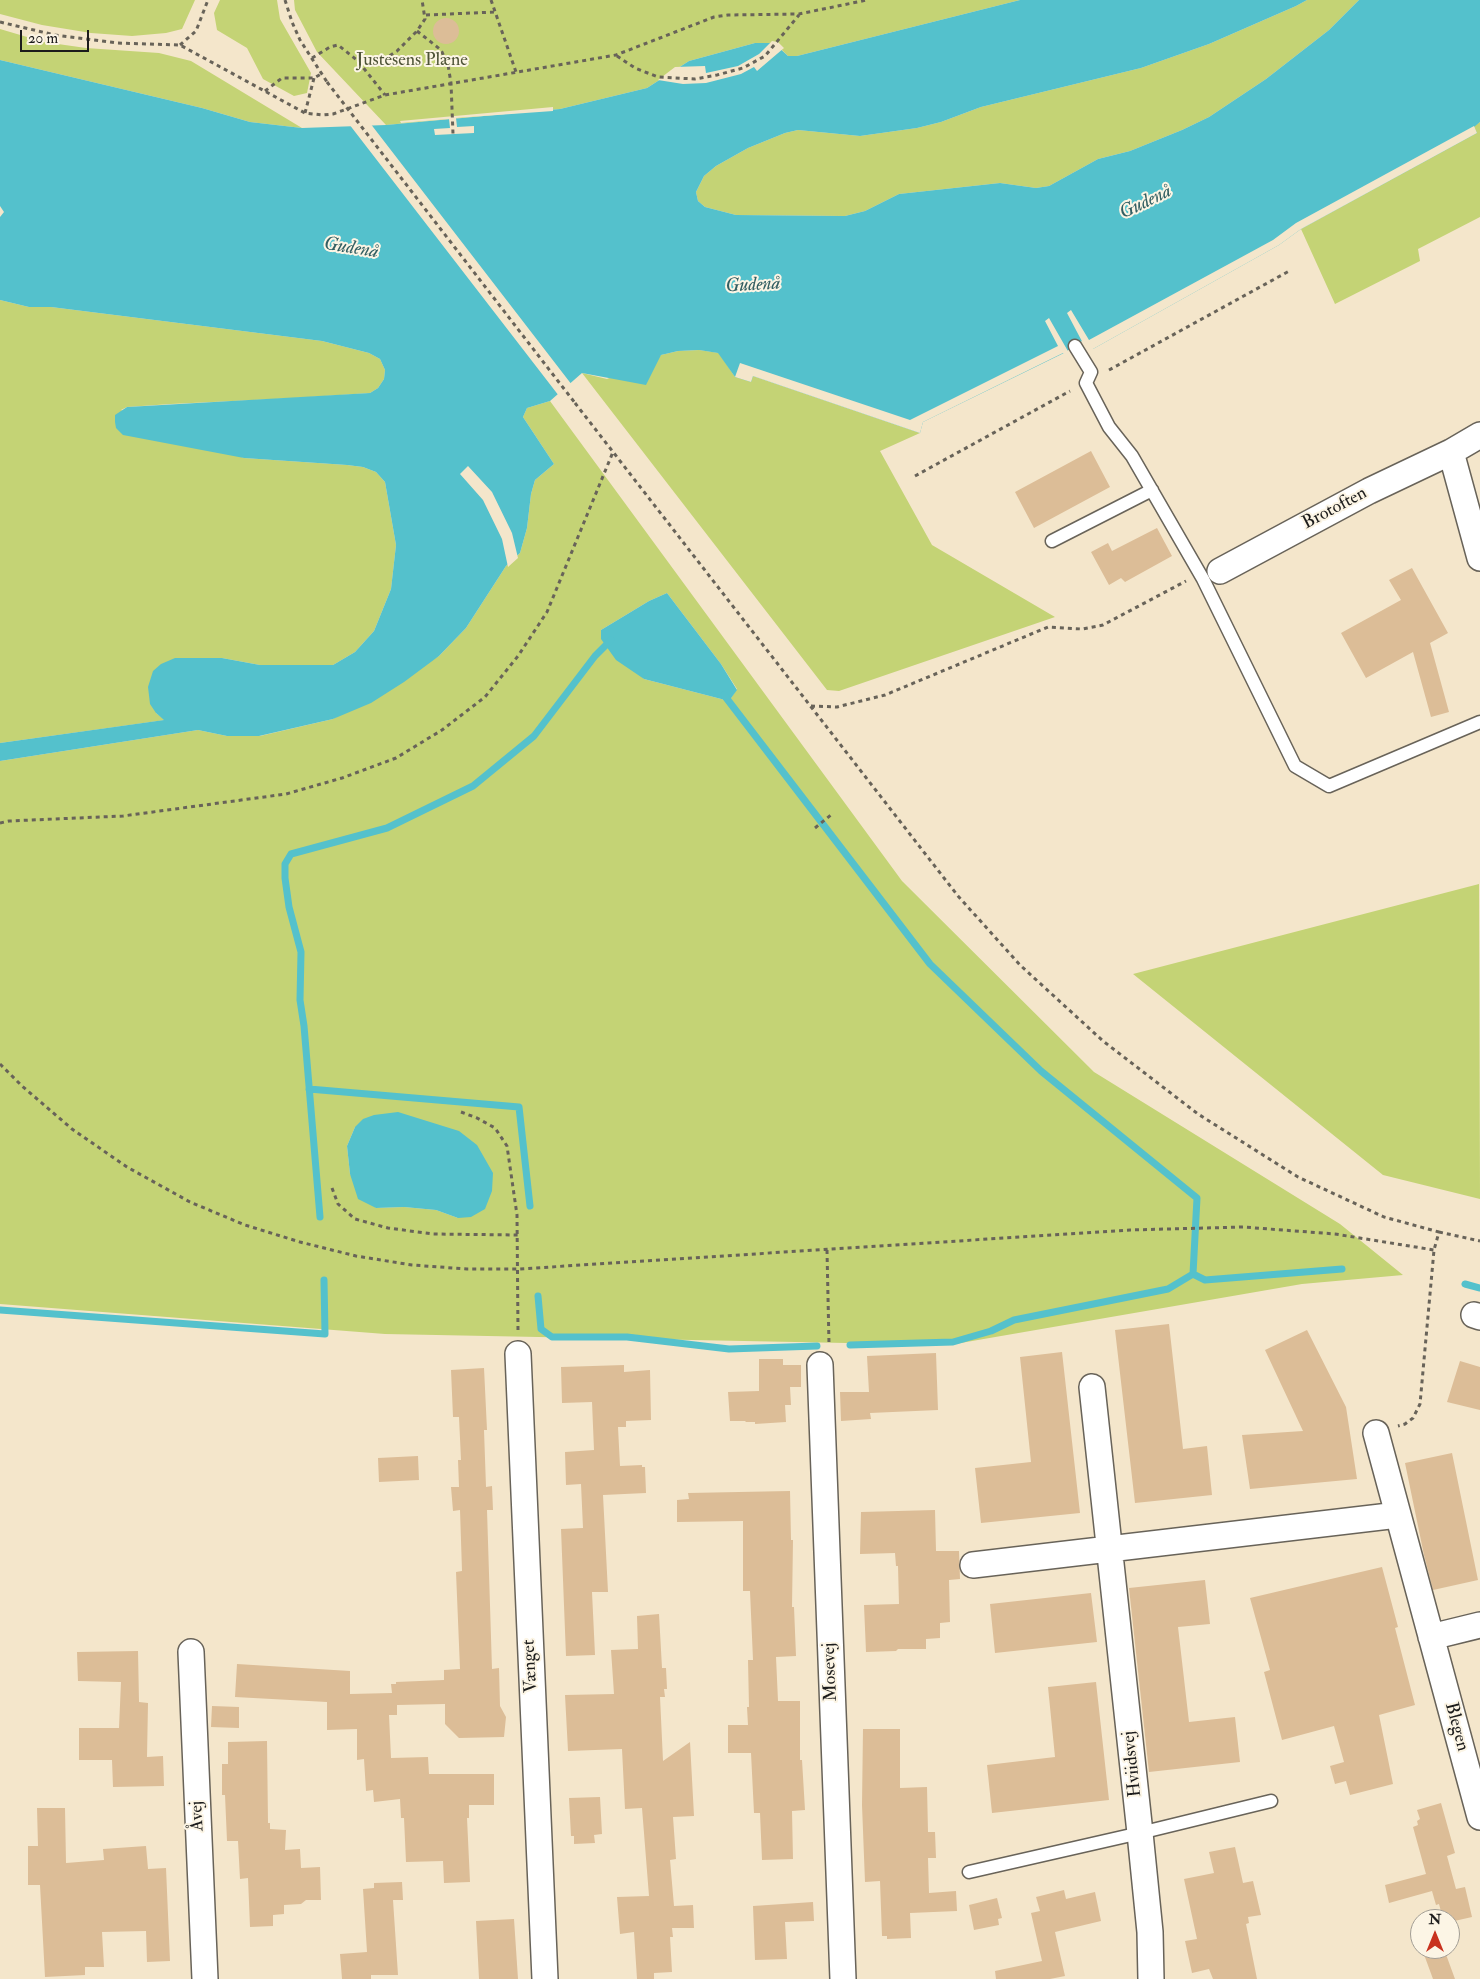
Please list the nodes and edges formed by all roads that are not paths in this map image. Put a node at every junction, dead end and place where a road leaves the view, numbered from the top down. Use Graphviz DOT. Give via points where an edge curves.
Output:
graph roads {
  1 [pos="1076,346"];
  2 [pos="1480,435"];
  3 [pos="1451,452"];
  4 [pos="1152,490"];
  5 [pos="1052,541"];
  6 [pos="1480,558"];
  7 [pos="1211,575"];
  8 [pos="1480,722"];
  9 [pos="518,1354"];
  10 [pos="820,1365"];
  11 [pos="1092,1387"];
  12 [pos="1376,1433"];
  13 [pos="1398,1515"];
  14 [pos="1108,1549"];
  15 [pos="973,1565"];
  16 [pos="1480,1625"];
  17 [pos="1432,1637"];
  18 [pos="191,1652"];
  19 [pos="1272,1801"];
  20 [pos="1480,1817"];
  21 [pos="1140,1834"];
  22 [pos="968,1872"];
  23 [pos="204,1979"];
  24 [pos="545,1979"];
  25 [pos="842,1979"];
  26 [pos="1151,1979"];
  1 -- 4 [label="lane" via="1091,372 1086,383 1109,427 1132,456"];
  2 -- 3 [label="street, Brotoften"];
  3 -- 6 [label="street"];
  3 -- 7 [label="street, Brotoften" via="1369,491"];
  4 -- 5 [label="lane"];
  4 -- 7 [label="lane"];
  7 -- 8 [label="lane" via="1295,766 1329,786"];
  9 -- 24 [label="street, Vænget"];
  10 -- 25 [label="street, Mosevej"];
  11 -- 14 [label="street, Hviidsvej"];
  12 -- 13 [label="street, Blegen"];
  13 -- 14 [label="street"];
  13 -- 17 [label="street, Blegen"];
  14 -- 15 [label="street"];
  14 -- 21 [label="street, Hviidsvej"];
  16 -- 17 [label="street"];
  17 -- 20 [label="street, Blegen"];
  18 -- 23 [label="street, Åvej"];
  19 -- 21 [label="lane"];
  21 -- 22 [label="lane"];
  21 -- 26 [label="street, Hviidsvej" via="1150,1932"];
}
